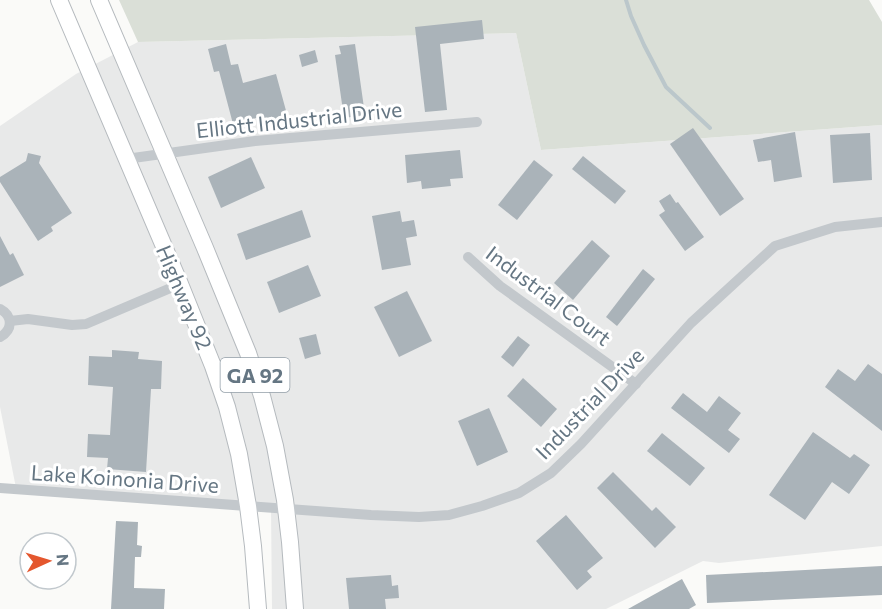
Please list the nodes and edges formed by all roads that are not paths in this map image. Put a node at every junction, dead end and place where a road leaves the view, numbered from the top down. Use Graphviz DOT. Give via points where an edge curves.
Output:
graph roads {
  1 [pos="59,0"];
  2 [pos="99,0"];
  3 [pos="477,122"];
  4 [pos="163,153"];
  5 [pos="126,159"];
  6 [pos="882,222"];
  7 [pos="468,257"];
  8 [pos="180,284"];
  9 [pos="0,309"];
  10 [pos="10,321"];
  11 [pos="0,337"];
  12 [pos="636,384"];
  13 [pos="0,488"];
  14 [pos="248,506"];
  15 [pos="285,508"];
  16 [pos="258,609"];
  17 [pos="295,609"];
  1 -- 5 [label="main road, Highway 92 / GA 92"];
  2 -- 4 [label="main road, Highway 92 / GA 92"];
  3 -- 4 [label="street, Elliott Industrial Drive"];
  4 -- 5 [label="street, Elliott Industrial Drive"];
  4 -- 15 [label="main road, Highway 92 / GA 92" via="248,353 275,446"];
  5 -- 8 [label="main road, Highway 92 / GA 92"];
  6 -- 12 [label="street, Industrial Drive" via="835,227 775,246 691,323"];
  7 -- 12 [label="street, Industrial Court" via="500,286"];
  8 -- 10 [label="street" via="86,324"];
  8 -- 14 [label="main road, Highway 92 / GA 92" via="227,407"];
  9 -- 10 [label="street"];
  10 -- 11 [label="street" via="9,331"];
  12 -- 15 [label="street, Industrial Drive" via="551,473 519,493 449,515 419,517"];
  13 -- 14 [label="street, Lake Koinonia Drive"];
  14 -- 15 [label="street, Industrial Drive"];
  14 -- 16 [label="main road, Highway 92 / GA 92"];
  15 -- 17 [label="main road, Highway 92 / GA 92"];
}
